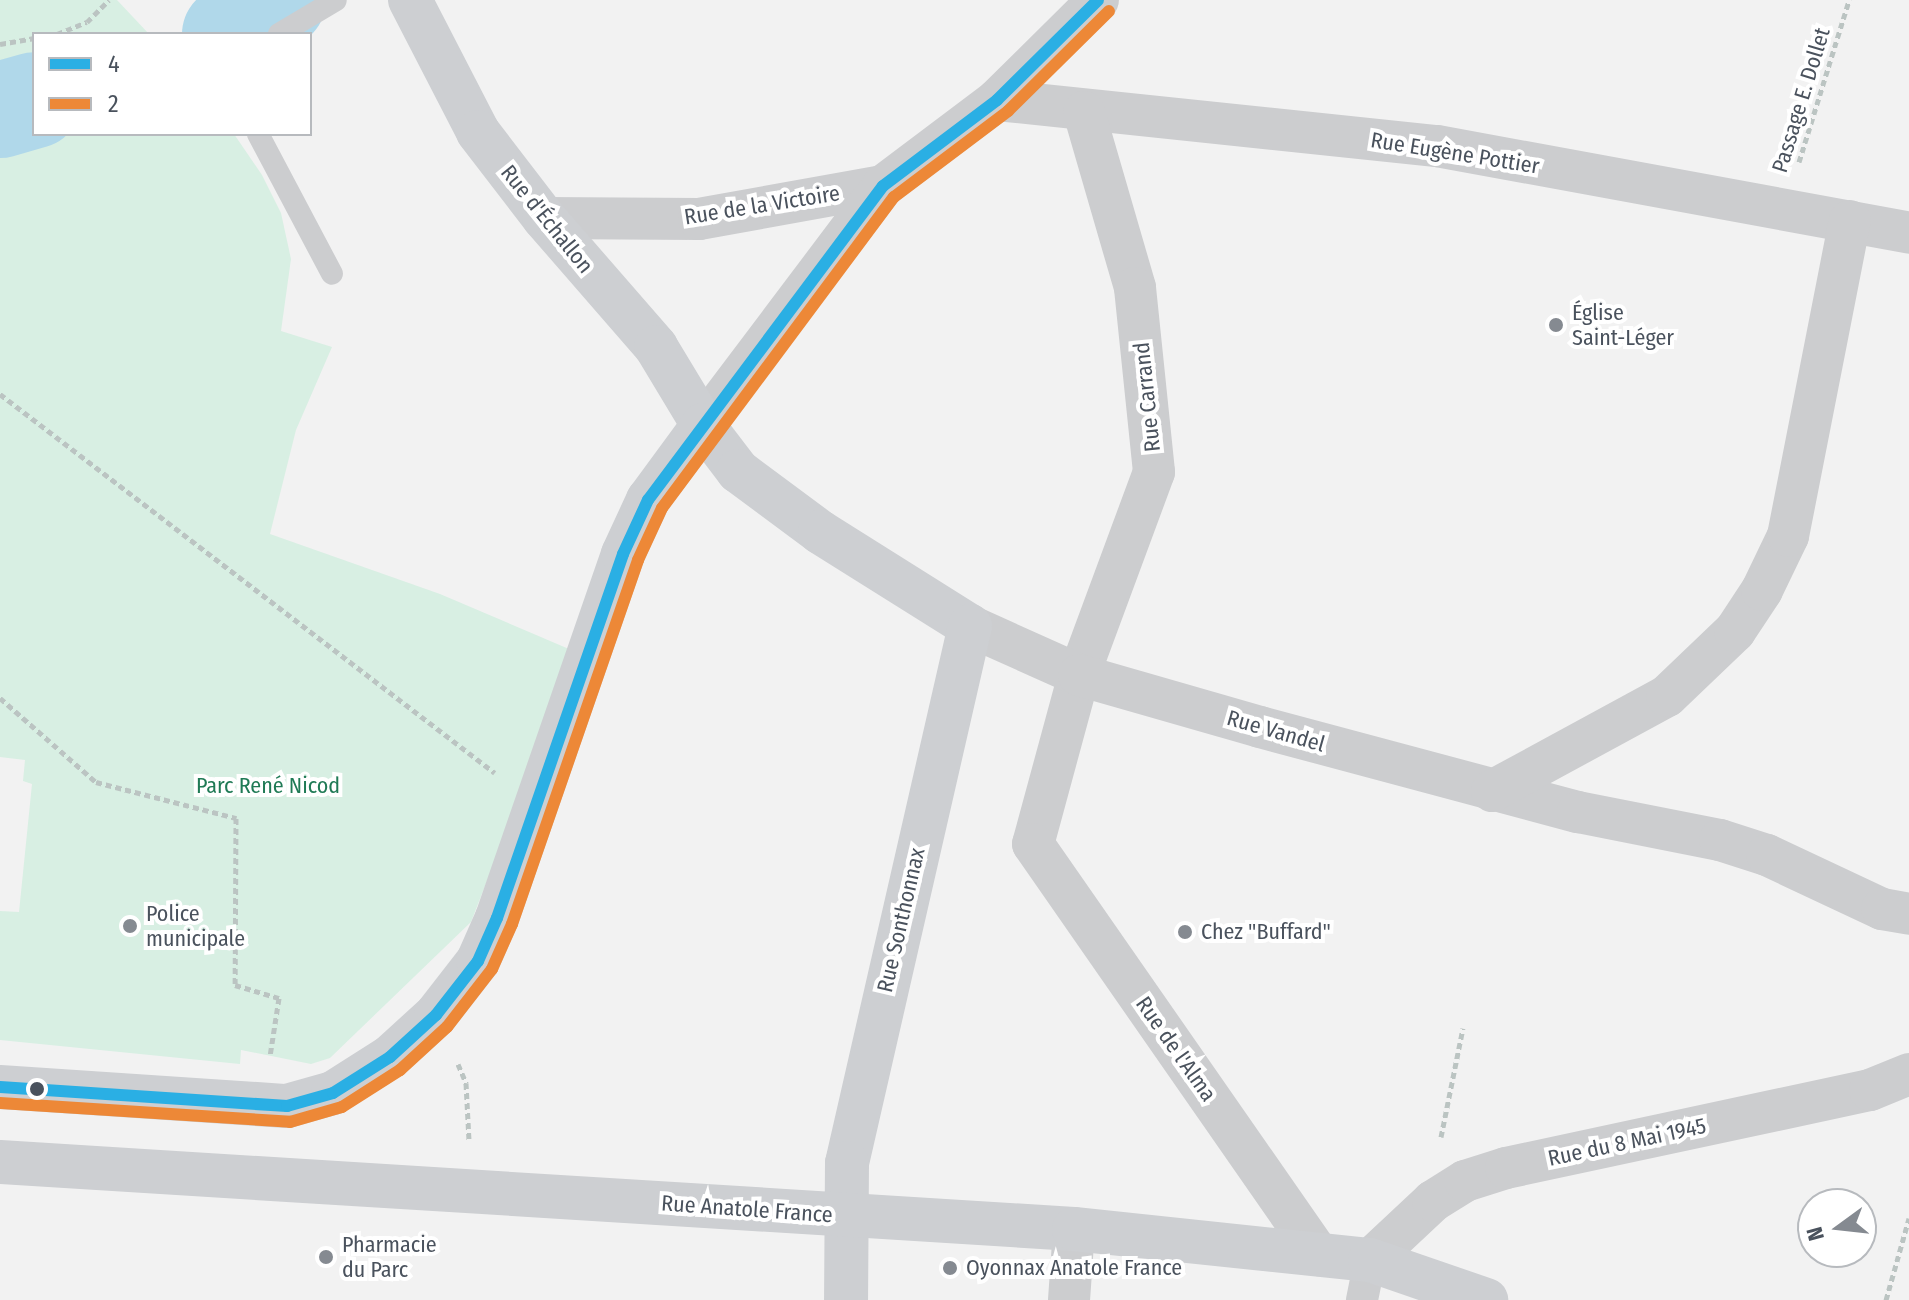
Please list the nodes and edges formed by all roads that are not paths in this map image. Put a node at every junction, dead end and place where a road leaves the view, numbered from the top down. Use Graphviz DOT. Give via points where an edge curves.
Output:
graph roads {
  1 [pos="336,0"];
  2 [pos="410,0"];
  3 [pos="1098,0"];
  4 [pos="282,32"];
  5 [pos="997,100"];
  6 [pos="1084,112"];
  7 [pos="259,136"];
  8 [pos="883,186"];
  9 [pos="544,218"];
  10 [pos="1850,221"];
  11 [pos="1909,233"];
  12 [pos="332,274"];
  13 [pos="703,425"];
  14 [pos="970,626"];
  15 [pos="1079,675"];
  16 [pos="1492,791"];
  17 [pos="1033,844"];
  18 [pos="1909,914"];
  19 [pos="1909,1074"];
  20 [pos="0,1087"];
  21 [pos="0,1162"];
  22 [pos="846,1216"];
  23 [pos="1074,1229"];
  24 [pos="1319,1255"];
  25 [pos="1366,1280"];
  26 [pos="846,1300"];
  27 [pos="1069,1300"];
  28 [pos="1486,1300"];
  1 -- 4 [label="lane"];
  2 -- 9 [label="main road, Rue d'Échallon" via="478,132"];
  3 -- 5 [label="street, Rue de la Victoire"];
  5 -- 6 [label="street, Rue Eugène Pottier"];
  5 -- 8 [label="street, Rue de la Victoire"];
  6 -- 10 [label="street, Rue Eugène Pottier" via="1437,146"];
  6 -- 15 [label="street, Rue Carrand" via="1135,288 1154,472"];
  7 -- 12 [label="lane"];
  8 -- 9 [label="street, Rue de la Victoire" via="699,219"];
  8 -- 13 [label="street, Rue de la Victoire"];
  9 -- 13 [label="main road, Rue d'Échallon" via="656,347"];
  10 -- 11 [label="street, Rue Eugène Pottier"];
  10 -- 16 [label="street" via="1788,536 1762,590 1735,631 1667,696"];
  13 -- 14 [label="main road, Rue Vandel" via="738,471 820,532"];
  13 -- 20 [label="main road" via="648,500 623,554 478,961 436,1015 390,1057 333,1093 287,1106"];
  14 -- 15 [label="street, Rue Vandel"];
  14 -- 22 [label="main road, Rue Sonthonnax" via="847,1163"];
  15 -- 16 [label="street, Rue Vandel"];
  15 -- 17 [label="street, Rue Carrand"];
  16 -- 18 [label="street, Rue Vandel" via="1720,840 1767,855 1882,909"];
  17 -- 24 [label="street, Rue de l'Alma"];
  19 -- 25 [label="street, Rue du 8 Mai 1945" via="1870,1090 1465,1181 1433,1201"];
  21 -- 22 [label="main road, Rue Anatole France"];
  22 -- 23 [label="main road, Rue Anatole France"];
  22 -- 26 [label="main road, Rue Sonthonnax"];
  23 -- 24 [label="main road, Rue Anatole France"];
  23 -- 27 [label="street"];
  24 -- 25 [label="main road, Rue Anatole France"];
  25 -- 28 [label="main road, Rue Anatole France"];
}
